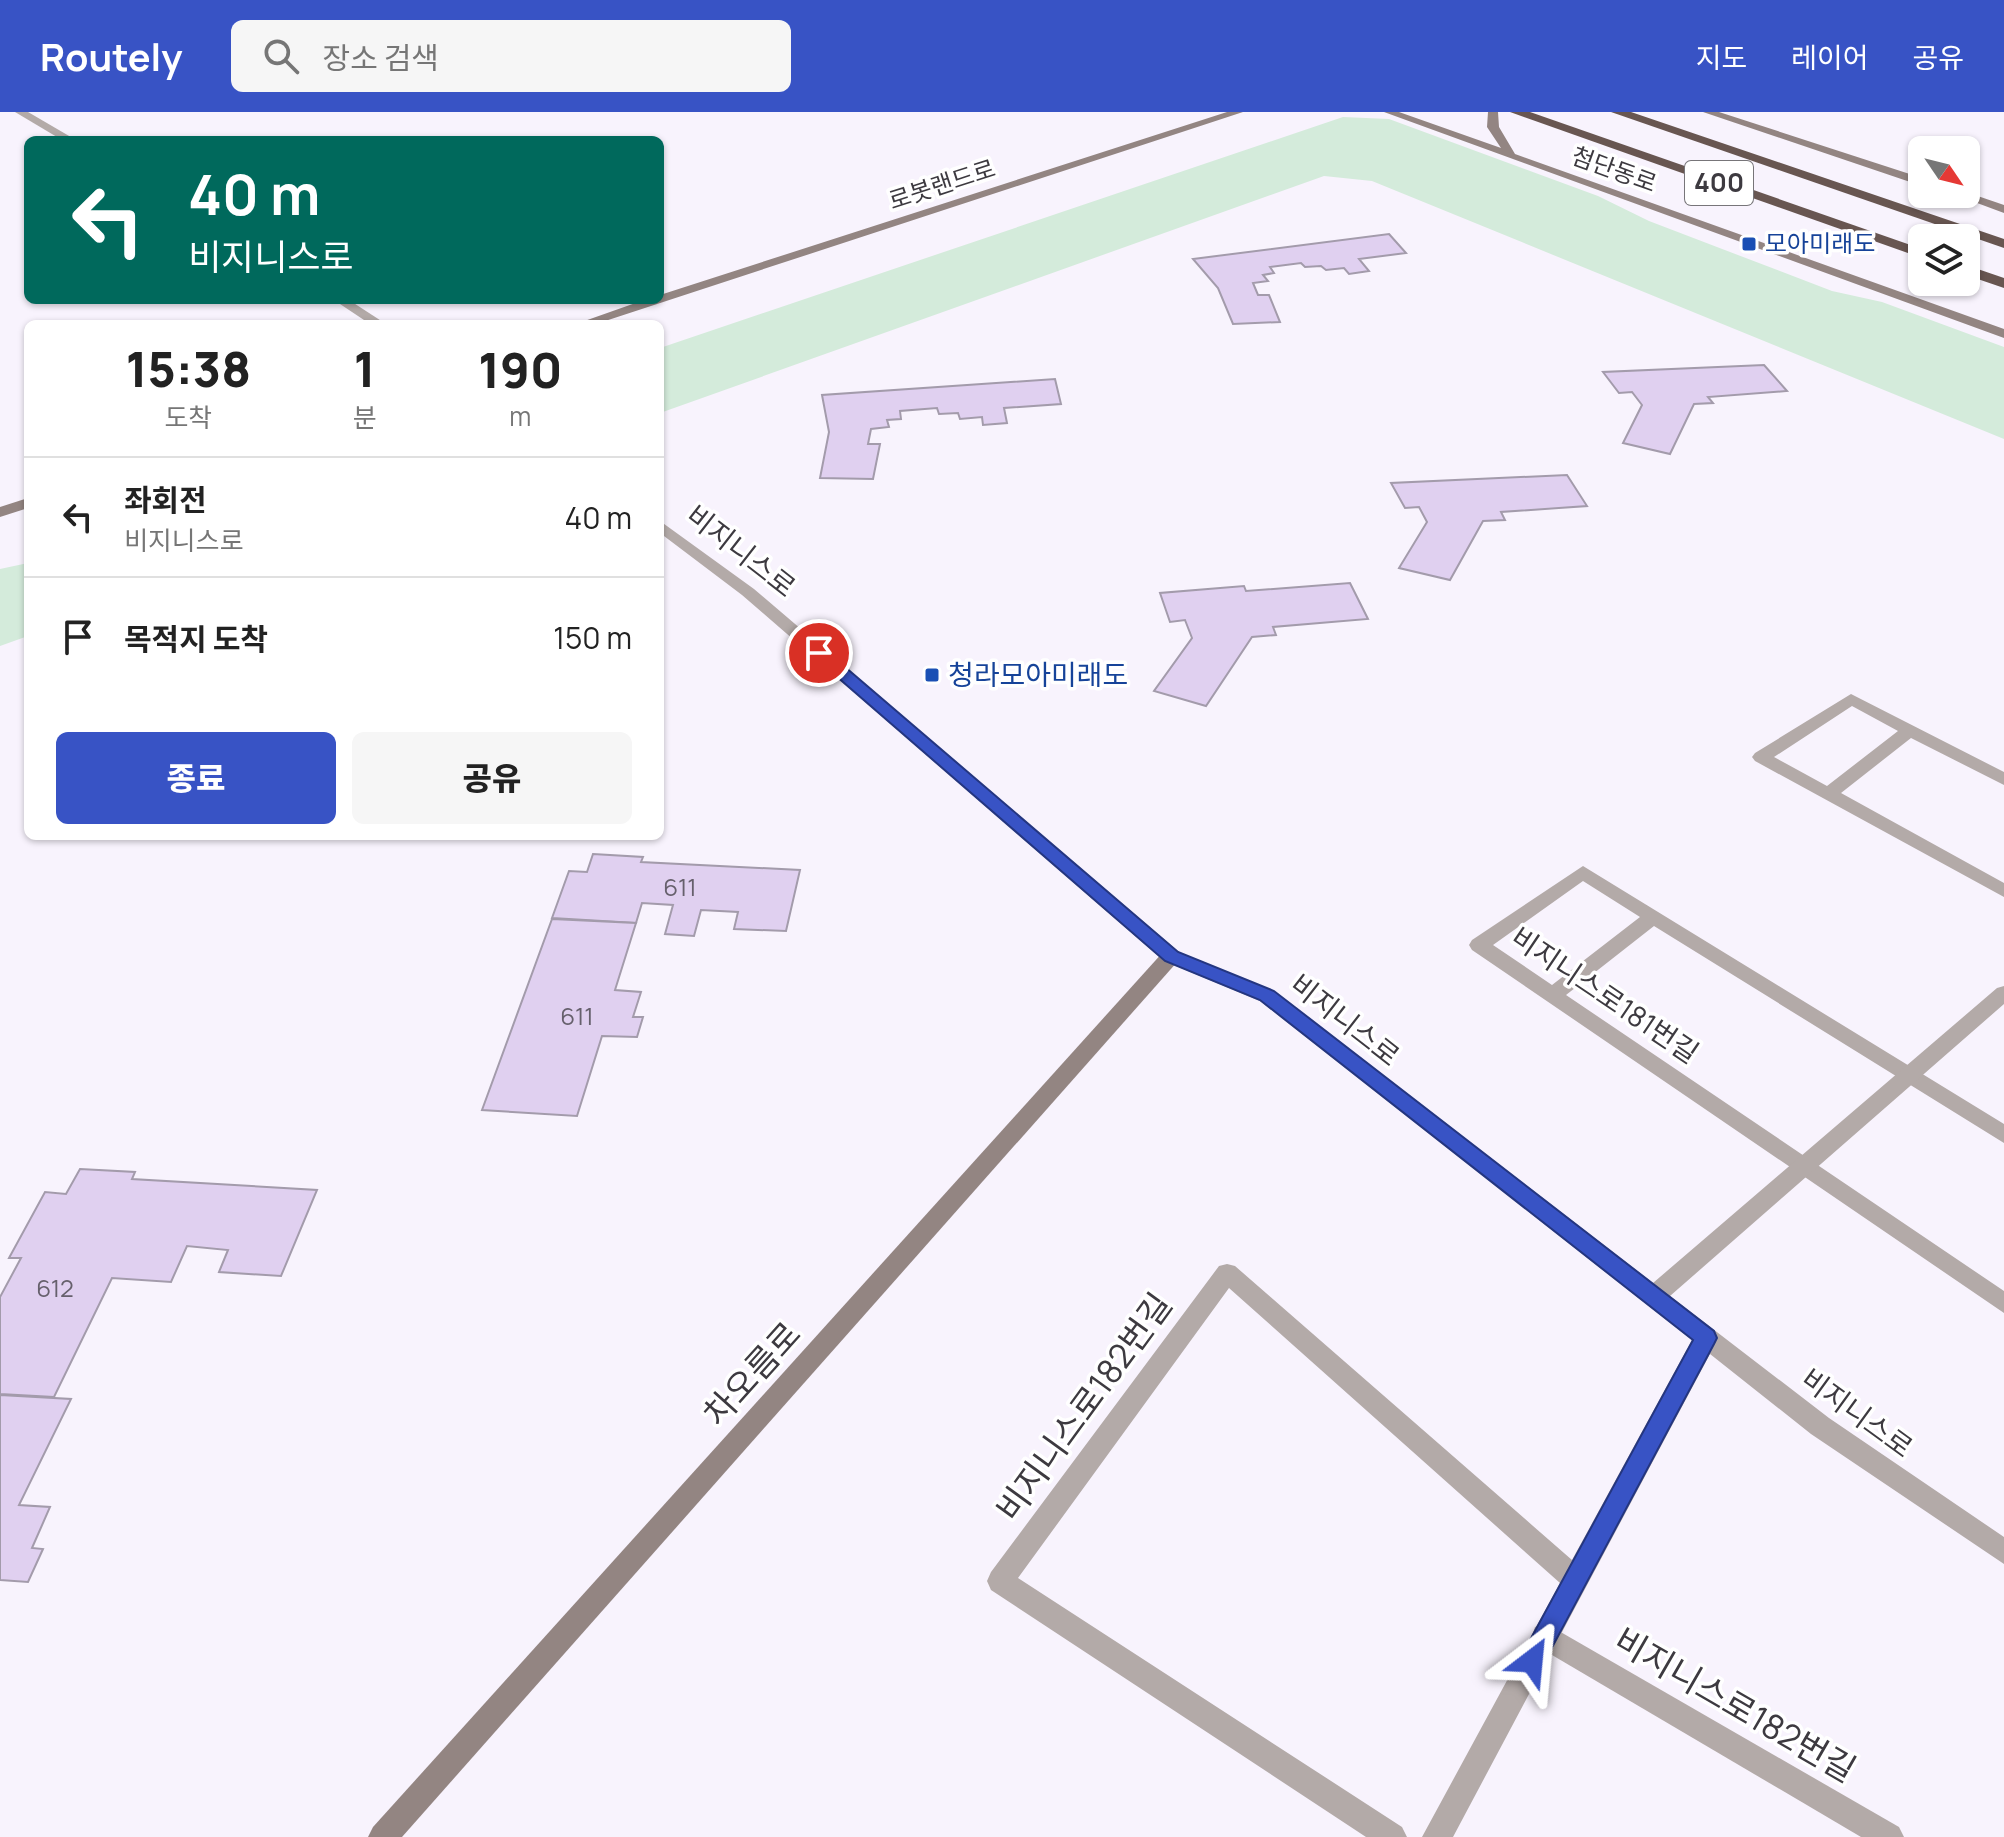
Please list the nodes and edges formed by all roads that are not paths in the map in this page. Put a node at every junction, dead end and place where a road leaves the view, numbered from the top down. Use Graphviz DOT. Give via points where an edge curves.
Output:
graph roads {
  1 [pos="20,112"];
  2 [pos="1238,112"];
  3 [pos="1389,112"];
  4 [pos="1493,112"];
  5 [pos="1517,112"];
  6 [pos="1618,112"];
  7 [pos="1708,112"];
  8 [pos="63,136"];
  9 [pos="1511,156"];
  10 [pos="1908,177"];
  11 [pos="1980,201"];
  12 [pos="2004,209"];
  13 [pos="2004,244"];
  14 [pos="1908,249"];
  15 [pos="1980,275"];
  16 [pos="2004,283"];
  17 [pos="664,298"];
  18 [pos="346,304"];
  19 [pos="646,304"];
  20 [pos="372,320"];
  21 [pos="596,320"];
  22 [pos="2004,334"];
  23 [pos="24,504"];
  24 [pos="0,512"];
  25 [pos="664,529"];
  26 [pos="1910,730"];
  27 [pos="2004,779"];
  28 [pos="1828,794"];
  29 [pos="2004,891"];
  30 [pos="1654,916"];
  31 [pos="1171,956"];
  32 [pos="2004,993"];
  33 [pos="1552,995"];
  34 [pos="1910,1075"];
  35 [pos="2004,1135"];
  36 [pos="1805,1166"];
  37 [pos="1653,1297"];
  38 [pos="2004,1303"];
  39 [pos="1706,1338"];
  40 [pos="2004,1552"];
  41 [pos="1576,1580"];
  42 [pos="1545,1636"];
  43 [pos="383,1837"];
  44 [pos="1392,1837"];
  45 [pos="1437,1837"];
  46 [pos="1889,1837"];
  1 -- 8 [label="street"];
  2 -- 17 [label="main road, 로봇랜드로"];
  3 -- 9 [label="main road, 첨단동로"];
  4 -- 9 [label="main road" via="1493,127"];
  5 -- 14 [label="highway, 400"];
  6 -- 13 [label="highway, 400"];
  7 -- 10 [label="main road"];
  9 -- 22 [label="main road, 첨단동로"];
  11 -- 12 [label="main road"];
  15 -- 16 [label="highway"];
  18 -- 20 [label="street"];
  19 -- 21 [label="main road, 로봇랜드로"];
  23 -- 24 [label="main road"];
  25 -- 31 [label="street, 비지니스로" via="748,592"];
  26 -- 27 [label="street"];
  26 -- 28 [label="street"];
  26 -- 28 [label="street" via="1851,699 1761,757"];
  28 -- 29 [label="street"];
  30 -- 33 [label="street"];
  30 -- 33 [label="street, 비지니스로181번길" via="1583,872 1479,945"];
  30 -- 34 [label="street, 비지니스로181번길"];
  31 -- 37 [label="street, 비지니스로" via="1267,996"];
  31 -- 43 [label="main road, 차오름로"];
  32 -- 34 [label="street"];
  33 -- 36 [label="street, 비지니스로181번길"];
  34 -- 35 [label="street, 비지니스로181번길"];
  34 -- 36 [label="street"];
  36 -- 37 [label="street"];
  36 -- 38 [label="street, 비지니스로181번길"];
  37 -- 39 [label="street, 비지니스로"];
  39 -- 40 [label="street, 비지니스로" via="1820,1426"];
  39 -- 41 [label="street"];
  41 -- 42 [label="street"];
  41 -- 44 [label="street, 비지니스로182번길" via="1227,1273 1000,1581"];
  42 -- 45 [label="street"];
  42 -- 46 [label="street, 비지니스로182번길"];
}
